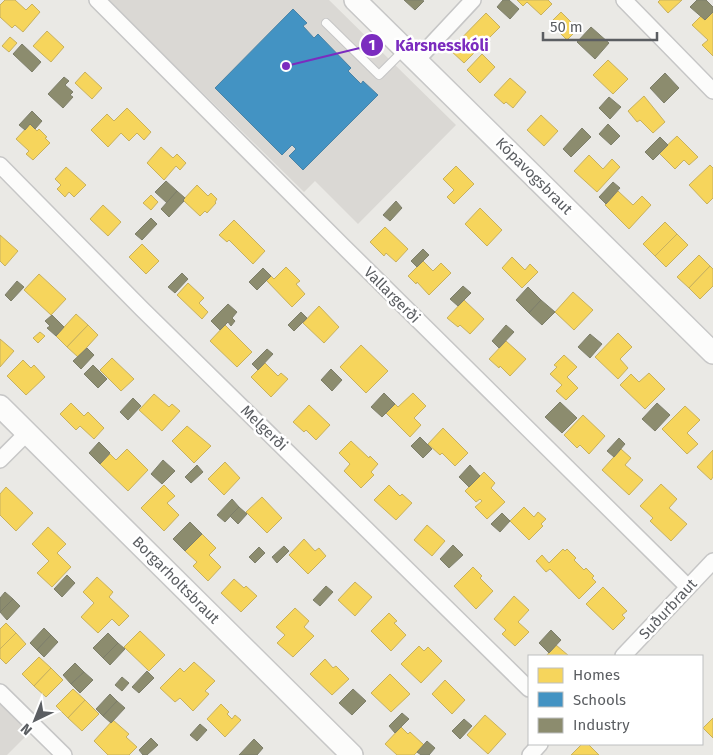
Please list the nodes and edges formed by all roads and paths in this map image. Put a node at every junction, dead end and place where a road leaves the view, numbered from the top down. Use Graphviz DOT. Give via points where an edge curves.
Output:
graph roads {
  1 [pos="97,0"];
  2 [pos="355,0"];
  3 [pos="473,0"];
  4 [pos="624,0"];
  5 [pos="326,23"];
  6 [pos="410,55"];
  7 [pos="713,91"];
  8 [pos="0,165"];
  9 [pos="713,353"];
  10 [pos="0,406"];
  11 [pos="27,432"];
  12 [pos="0,460"];
  13 [pos="713,561"];
  14 [pos="688,588"];
  15 [pos="624,655"];
  16 [pos="528,688"];
  17 [pos="0,692"];
  18 [pos="539,745"];
  19 [pos="64,755"];
  20 [pos="352,755"];
  21 [pos="530,755"];
  1 -- 14 [label="street, Vallargerði"];
  2 -- 6 [label="street, Kópavogsbraut"];
  3 -- 6 [label="street"];
  4 -- 7 [label="street"];
  5 -- 6 [label="lane" via="380,75"];
  6 -- 9 [label="street, Kópavogsbraut"];
  8 -- 16 [label="street, Melgerði"];
  10 -- 11 [label="street, Borgarholtsbraut"];
  11 -- 12 [label="street"];
  11 -- 20 [label="street, Borgarholtsbraut"];
  13 -- 14 [label="street, Suðurbraut"];
  14 -- 15 [label="street, Suðurbraut"];
  17 -- 19 [label="street"];
  18 -- 21 [label="street"];
}
